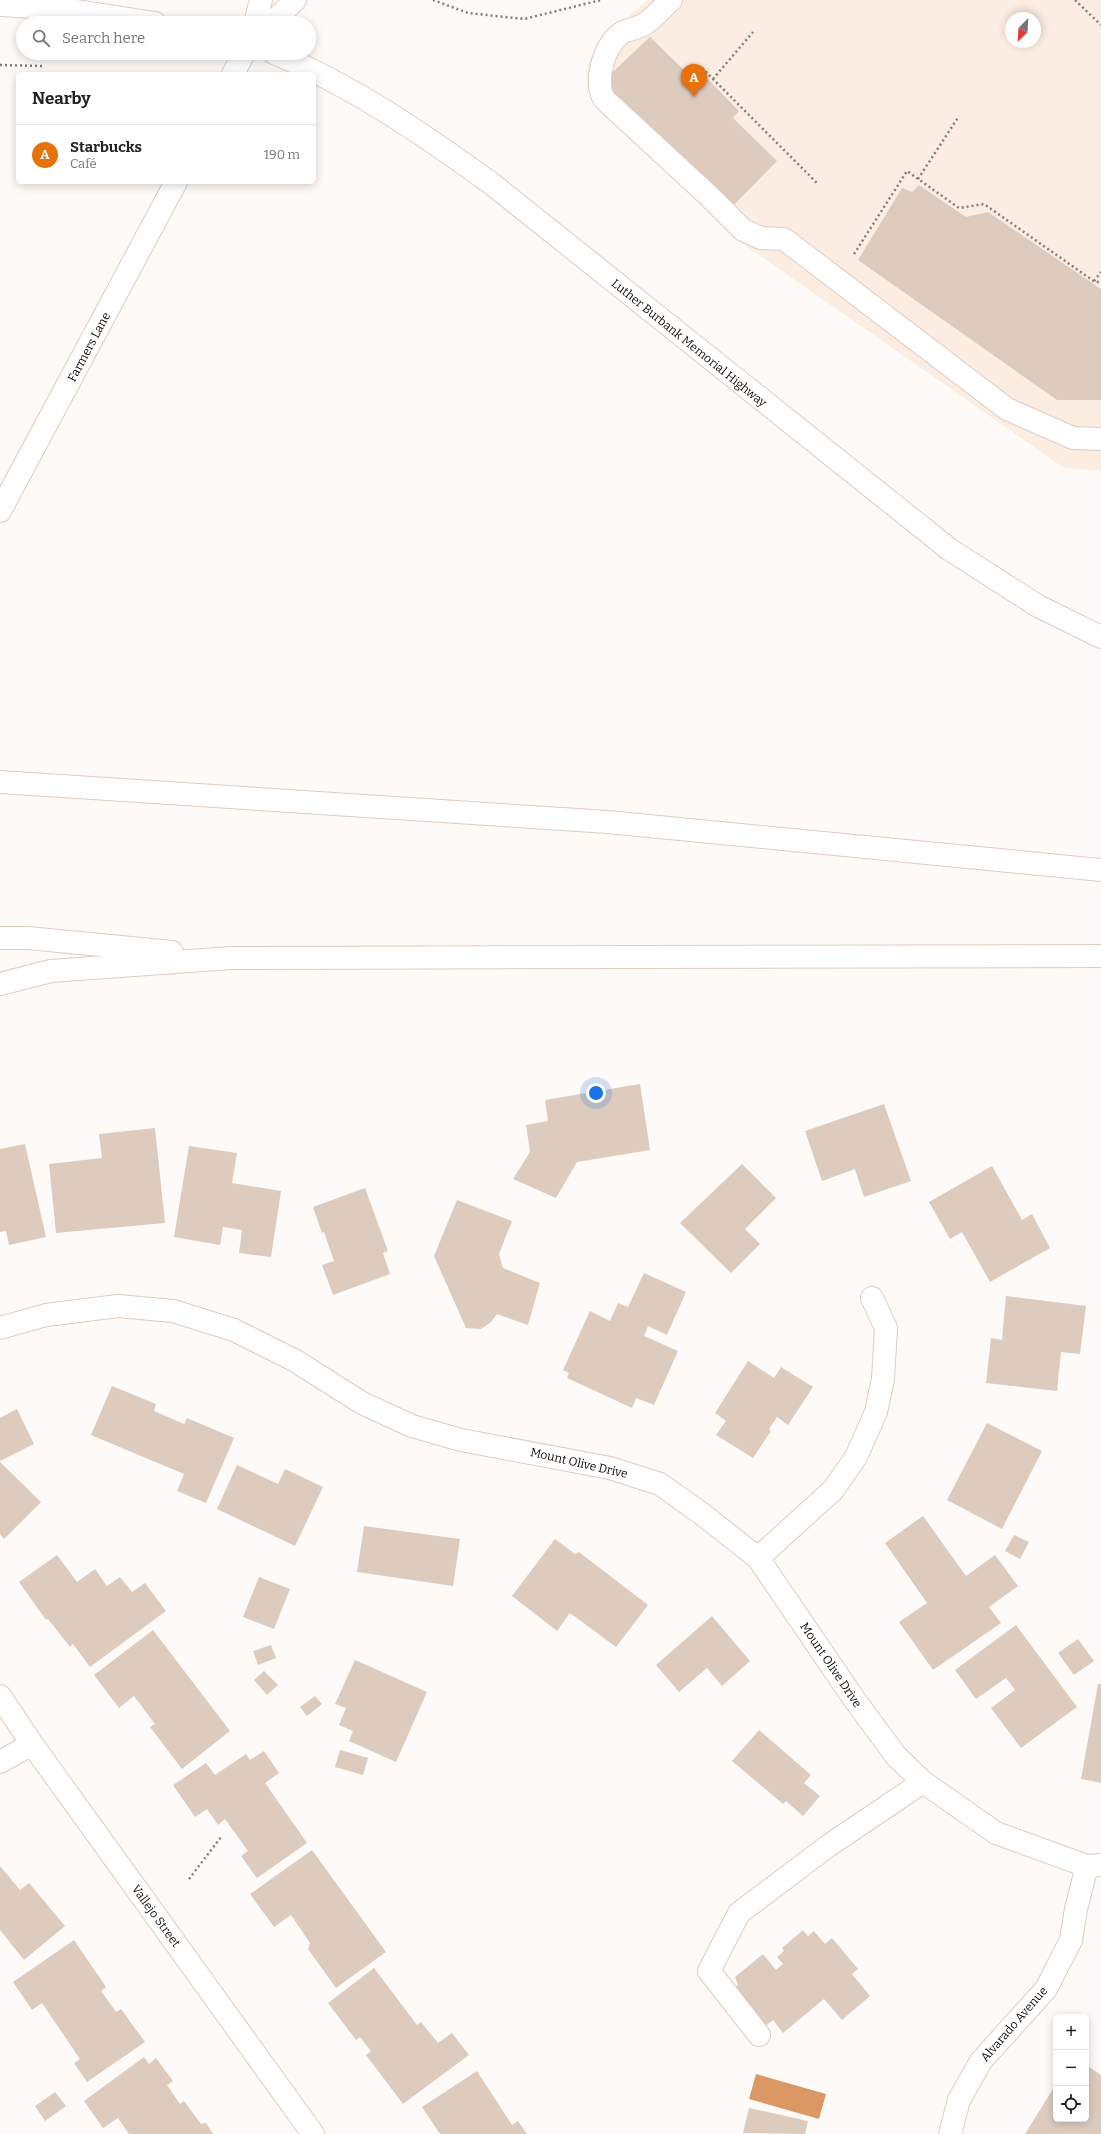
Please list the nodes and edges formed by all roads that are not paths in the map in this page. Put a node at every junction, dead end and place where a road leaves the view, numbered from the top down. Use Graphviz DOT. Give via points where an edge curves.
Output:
graph roads {
  1 [pos="261,0"];
  2 [pos="295,0"];
  3 [pos="671,0"];
  4 [pos="0,4"];
  5 [pos="106,7"];
  6 [pos="134,16"];
  7 [pos="257,16"];
  8 [pos="279,16"];
  9 [pos="240,60"];
  10 [pos="289,60"];
  11 [pos="234,72"];
  12 [pos="316,72"];
  13 [pos="316,72"];
  14 [pos="175,184"];
  15 [pos="1101,439"];
  16 [pos="0,511"];
  17 [pos="1101,637"];
  18 [pos="0,782"];
  19 [pos="1101,870"];
  20 [pos="0,938"];
  21 [pos="1101,956"];
  22 [pos="231,958"];
  23 [pos="0,984"];
  24 [pos="872,1298"];
  25 [pos="0,1328"];
  26 [pos="758,1558"];
  27 [pos="0,1696"];
  28 [pos="32,1744"];
  29 [pos="0,1762"];
  30 [pos="923,1782"];
  31 [pos="1094,1866"];
  32 [pos="759,2035"];
  33 [pos="313,2134"];
  34 [pos="950,2134"];
  1 -- 7 [label="main road"];
  2 -- 8 [label="main road"];
  3 -- 15 [label="main road" via="643,25 630,28 620,35 608,51 599,82 600,91 610,104 743,230 761,238 784,238 1007,409 1073,438"];
  4 -- 5 [label="main road" via="62,9"];
  5 -- 6 [label="main road"];
  9 -- 11 [label="main road"];
  10 -- 13 [label="main road, Luther Burbank Memorial Highway"];
  12 -- 17 [label="main road, Luther Burbank Memorial Highway" via="338,82 449,153 498,189 949,549 1038,606"];
  14 -- 16 [label="main road, Farmers Lane"];
  18 -- 19 [label="main road" via="608,822"];
  20 -- 22 [label="main road" via="28,938"];
  21 -- 22 [label="main road"];
  22 -- 23 [label="main road" via="51,972"];
  24 -- 26 [label="main road" via="886,1328 882,1379 876,1412 856,1457 833,1490"];
  25 -- 26 [label="main road, Mount Olive Drive" via="46,1315 118,1306 173,1311 234,1330 288,1356 362,1403 412,1426 461,1440 610,1468 660,1484"];
  26 -- 30 [label="main road, Mount Olive Drive" via="854,1699 896,1756"];
  27 -- 28 [label="main road, Vallejo Street"];
  28 -- 29 [label="main road"];
  28 -- 33 [label="main road, Vallejo Street"];
  30 -- 31 [label="main road, Mount Olive Drive" via="996,1833"];
  30 -- 32 [label="main road" via="828,1846 739,1913 709,1971"];
  31 -- 34 [label="main road, Alvarado Avenue" via="1076,1909 1070,1940 1046,1989 981,2061 959,2100"];
}
